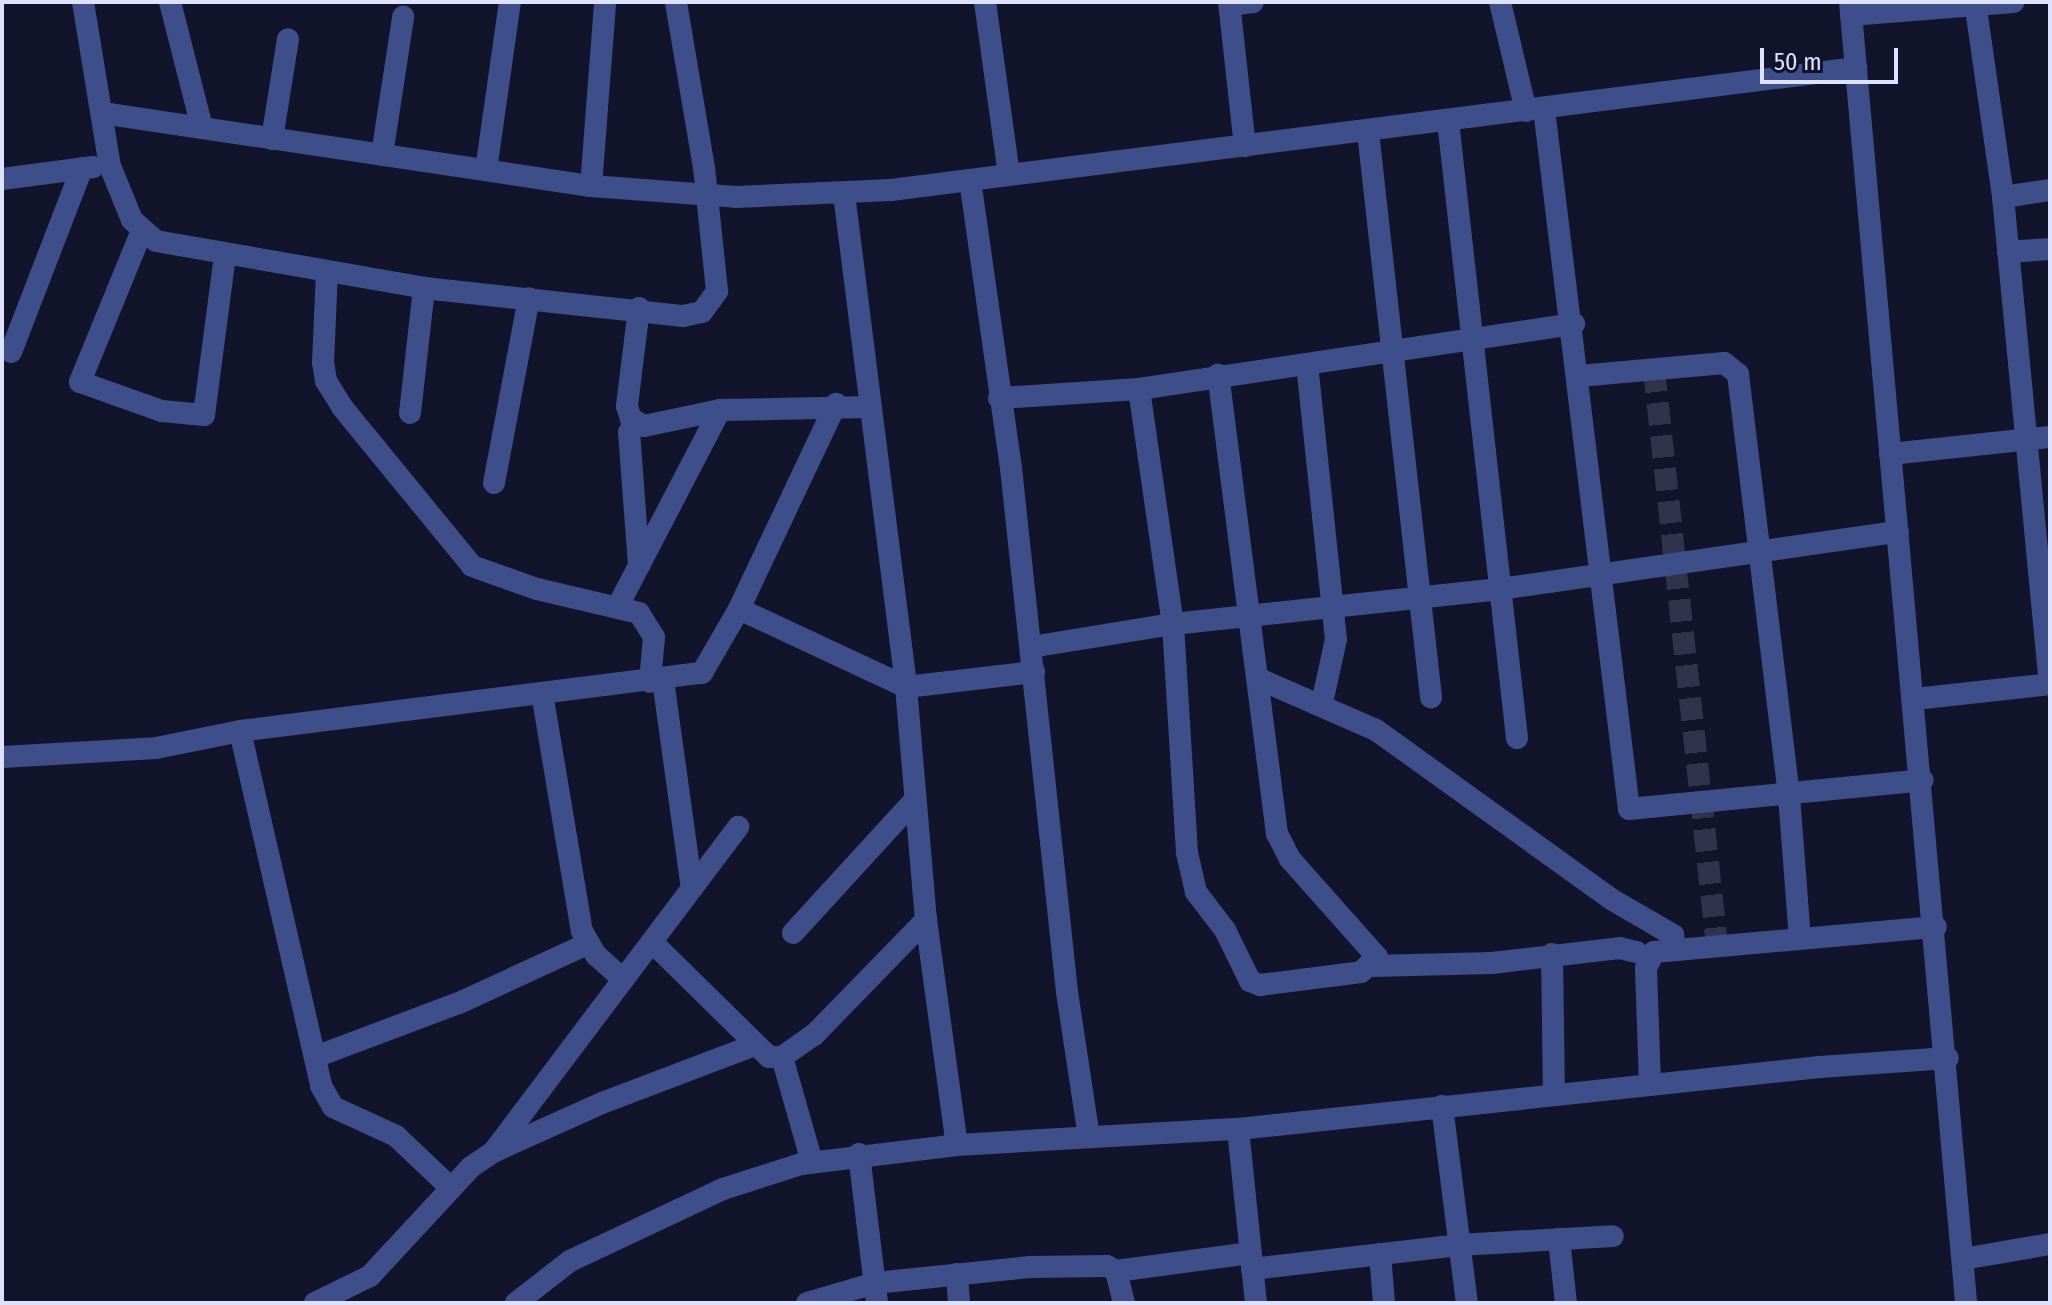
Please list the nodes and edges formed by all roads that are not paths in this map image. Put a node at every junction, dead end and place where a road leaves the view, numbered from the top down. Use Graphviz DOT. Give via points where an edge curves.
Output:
graph roads {
  1 [pos="83,2"];
  2 [pos="170,2"];
  3 [pos="510,2"];
  4 [pos="676,2"];
  5 [pos="985,2"];
  6 [pos="1253,2"];
  7 [pos="1500,2"];
  8 [pos="2013,2"];
  9 [pos="605,3"];
  10 [pos="1229,4"];
  11 [pos="1976,4"];
  12 [pos="1850,8"];
  13 [pos="403,17"];
  14 [pos="288,39"];
  15 [pos="1856,68"];
  16 [pos="1535,110"];
  17 [pos="102,113"];
  18 [pos="1448,121"];
  19 [pos="202,128"];
  20 [pos="1368,132"];
  21 [pos="272,139"];
  22 [pos="1245,146"];
  23 [pos="382,155"];
  24 [pos="110,166"];
  25 [pos="82,168"];
  26 [pos="486,170"];
  27 [pos="1009,174"];
  28 [pos="2,179"];
  29 [pos="970,180"];
  30 [pos="591,186"];
  31 [pos="2050,190"];
  32 [pos="844,194"];
  33 [pos="704,196"];
  34 [pos="2003,197"];
  35 [pos="141,233"];
  36 [pos="2050,249"];
  37 [pos="2008,252"];
  38 [pos="225,255"];
  39 [pos="327,271"];
  40 [pos="424,288"];
  41 [pos="529,298"];
  42 [pos="639,308"];
  43 [pos="1574,324"];
  44 [pos="1472,339"];
  45 [pos="1396,351"];
  46 [pos="11,352"];
  47 [pos="1307,364"];
  48 [pos="1218,375"];
  49 [pos="1579,376"];
  50 [pos="1139,389"];
  51 [pos="999,398"];
  52 [pos="836,404"];
  53 [pos="870,407"];
  54 [pos="720,410"];
  55 [pos="410,413"];
  56 [pos="629,432"];
  57 [pos="2050,437"];
  58 [pos="2025,440"];
  59 [pos="1890,454"];
  60 [pos="494,483"];
  61 [pos="1898,532"];
  62 [pos="1760,550"];
  63 [pos="639,567"];
  64 [pos="1601,571"];
  65 [pos="1500,589"];
  66 [pos="1419,599"];
  67 [pos="619,604"];
  68 [pos="1330,606"];
  69 [pos="739,609"];
  70 [pos="1249,615"];
  71 [pos="1173,624"];
  72 [pos="1031,647"];
  73 [pos="1034,672"];
  74 [pos="1257,678"];
  75 [pos="656,681"];
  76 [pos="2050,684"];
  77 [pos="906,687"];
  78 [pos="542,693"];
  79 [pos="1431,697"];
  80 [pos="1915,699"];
  81 [pos="1322,703"];
  82 [pos="240,731"];
  83 [pos="1517,738"];
  84 [pos="2,757"];
  85 [pos="1923,780"];
  86 [pos="1789,796"];
  87 [pos="915,800"];
  88 [pos="738,827"];
  89 [pos="692,888"];
  90 [pos="926,920"];
  91 [pos="1936,927"];
  92 [pos="793,933"];
  93 [pos="1800,938"];
  94 [pos="652,942"];
  95 [pos="587,944"];
  96 [pos="1675,949"];
  97 [pos="1637,952"];
  98 [pos="1552,954"];
  99 [pos="1373,966"];
  100 [pos="623,979"];
  101 [pos="755,1045"];
  102 [pos="315,1057"];
  103 [pos="782,1057"];
  104 [pos="1948,1058"];
  105 [pos="1650,1084"];
  106 [pos="1554,1094"];
  107 [pos="1442,1106"];
  108 [pos="1238,1129"];
  109 [pos="1089,1137"];
  110 [pos="957,1145"];
  111 [pos="493,1152"];
  112 [pos="859,1154"];
  113 [pos="812,1162"];
  114 [pos="451,1188"];
  115 [pos="1613,1236"];
  116 [pos="1559,1239"];
  117 [pos="2050,1244"];
  118 [pos="1459,1245"];
  119 [pos="1380,1254"];
  120 [pos="1963,1259"];
  121 [pos="1251,1261"];
  122 [pos="1116,1271"];
  123 [pos="957,1274"];
  124 [pos="876,1293"];
  125 [pos="315,1303"];
  126 [pos="516,1303"];
  127 [pos="807,1303"];
  128 [pos="959,1303"];
  129 [pos="1124,1303"];
  130 [pos="1256,1303"];
  131 [pos="1384,1303"];
  132 [pos="1467,1303"];
  133 [pos="1566,1303"];
  134 [pos="1966,1303"];
  1 -- 17 [label="street"];
  2 -- 19 [label="street"];
  3 -- 26 [label="street"];
  4 -- 33 [label="street"];
  5 -- 27 [label="street"];
  6 -- 10 [label="street"];
  7 -- 16 [label="street"];
  8 -- 11 [label="street"];
  9 -- 30 [label="street"];
  10 -- 22 [label="street"];
  11 -- 12 [label="street"];
  11 -- 34 [label="street"];
  12 -- 15 [label="street"];
  13 -- 23 [label="street"];
  14 -- 21 [label="street"];
  15 -- 16 [label="street"];
  15 -- 59 [label="street"];
  16 -- 18 [label="street"];
  16 -- 43 [label="street"];
  17 -- 19 [label="street"];
  17 -- 24 [label="street"];
  18 -- 20 [label="street"];
  18 -- 44 [label="street"];
  19 -- 21 [label="street"];
  20 -- 22 [label="street"];
  20 -- 45 [label="street"];
  21 -- 23 [label="street"];
  22 -- 27 [label="street"];
  23 -- 26 [label="street"];
  24 -- 25 [label="street"];
  24 -- 35 [label="street"];
  25 -- 28 [label="street"];
  25 -- 46 [label="street"];
  26 -- 30 [label="street"];
  27 -- 29 [label="street"];
  29 -- 32 [label="street"];
  29 -- 51 [label="street"];
  30 -- 33 [label="street"];
  31 -- 34 [label="street"];
  32 -- 33 [label="street"];
  32 -- 53 [label="street"];
  33 -- 42 [label="street" via="717,291 710,305 683,316"];
  34 -- 37 [label="street"];
  35 -- 38 [label="street" via="177,247"];
  35 -- 38 [label="street" via="80,382 162,411 204,415"];
  36 -- 37 [label="street"];
  37 -- 58 [label="street"];
  38 -- 39 [label="street"];
  39 -- 40 [label="street"];
  39 -- 67 [label="street" via="326,381 456,550 486,574"];
  40 -- 41 [label="street"];
  40 -- 55 [label="street"];
  41 -- 42 [label="street"];
  41 -- 60 [label="street"];
  42 -- 54 [label="street" via="629,360 631,419 644,426 661,425"];
  43 -- 44 [label="street"];
  43 -- 49 [label="street"];
  44 -- 45 [label="street"];
  44 -- 65 [label="street"];
  45 -- 47 [label="street"];
  45 -- 66 [label="street"];
  47 -- 48 [label="street"];
  47 -- 68 [label="street"];
  48 -- 50 [label="street"];
  48 -- 70 [label="street"];
  49 -- 62 [label="street" via="1733,366"];
  49 -- 64 [label="street"];
  50 -- 51 [label="street"];
  50 -- 71 [label="street"];
  51 -- 72 [label="street"];
  52 -- 53 [label="street"];
  52 -- 54 [label="street"];
  52 -- 69 [label="street"];
  53 -- 77 [label="street"];
  54 -- 63 [label="street"];
  56 -- 63 [label="street"];
  57 -- 58 [label="street"];
  58 -- 59 [label="street"];
  58 -- 76 [label="street"];
  59 -- 61 [label="street"];
  61 -- 62 [label="street"];
  61 -- 80 [label="street"];
  62 -- 64 [label="street"];
  62 -- 86 [label="street"];
  63 -- 67 [label="street"];
  64 -- 65 [label="street"];
  64 -- 86 [label="street" via="1629,809"];
  65 -- 66 [label="street"];
  65 -- 83 [label="street"];
  66 -- 68 [label="street"];
  66 -- 79 [label="street"];
  67 -- 75 [label="street" via="649,623"];
  68 -- 70 [label="street"];
  68 -- 81 [label="street" via="1336,654"];
  69 -- 75 [label="street" via="708,668"];
  69 -- 77 [label="street"];
  70 -- 71 [label="street"];
  70 -- 74 [label="street"];
  71 -- 72 [label="street"];
  71 -- 99 [label="street" via="1187,853 1196,892 1234,944 1240,969 1260,985"];
  72 -- 73 [label="street"];
  73 -- 77 [label="street"];
  73 -- 109 [label="street" via="1067,992"];
  74 -- 81 [label="street"];
  74 -- 99 [label="street" via="1277,834 1290,859 1369,944 1377,957"];
  75 -- 78 [label="street"];
  75 -- 89 [label="street"];
  76 -- 80 [label="street"];
  77 -- 87 [label="street"];
  78 -- 82 [label="street"];
  78 -- 95 [label="street"];
  80 -- 85 [label="street"];
  81 -- 96 [label="street" via="1376,730 1611,899 1673,935"];
  82 -- 84 [label="street" via="123,751 65,749"];
  82 -- 102 [label="street"];
  85 -- 86 [label="street"];
  85 -- 91 [label="street"];
  86 -- 93 [label="street"];
  87 -- 90 [label="street"];
  87 -- 92 [label="street"];
  88 -- 89 [label="street"];
  89 -- 94 [label="street"];
  90 -- 103 [label="street" via="814,1035"];
  90 -- 110 [label="street"];
  91 -- 93 [label="street"];
  91 -- 104 [label="street"];
  93 -- 96 [label="street"];
  94 -- 100 [label="street"];
  94 -- 101 [label="street"];
  95 -- 100 [label="street"];
  95 -- 102 [label="street" via="459,1003"];
  96 -- 105 [label="street" via="1654,952 1646,968"];
  97 -- 98 [label="street" via="1619,948"];
  98 -- 99 [label="street" via="1492,963"];
  98 -- 106 [label="street"];
  100 -- 111 [label="street"];
  101 -- 103 [label="street" via="769,1057"];
  101 -- 111 [label="street" via="602,1103"];
  102 -- 114 [label="street" via="321,1086 333,1107 396,1136"];
  103 -- 113 [label="street"];
  104 -- 105 [label="street"];
  104 -- 120 [label="street"];
  105 -- 106 [label="street"];
  106 -- 107 [label="street"];
  107 -- 108 [label="street"];
  107 -- 118 [label="street"];
  108 -- 109 [label="street"];
  108 -- 121 [label="street"];
  109 -- 110 [label="street"];
  110 -- 112 [label="street"];
  111 -- 114 [label="street"];
  112 -- 113 [label="street"];
  112 -- 124 [label="street"];
  113 -- 126 [label="street" via="723,1189 584,1255 539,1281"];
  114 -- 125 [label="street" via="370,1276"];
  115 -- 116 [label="street"];
  116 -- 118 [label="street"];
  116 -- 133 [label="street"];
  117 -- 120 [label="street"];
  118 -- 119 [label="street"];
  118 -- 132 [label="street"];
  119 -- 121 [label="street"];
  119 -- 131 [label="street"];
  120 -- 134 [label="street"];
  121 -- 122 [label="street"];
  121 -- 130 [label="street"];
  122 -- 123 [label="street" via="1107,1266 1031,1267"];
  122 -- 129 [label="street"];
  123 -- 124 [label="street"];
  123 -- 128 [label="street"];
  124 -- 127 [label="street"];
}
